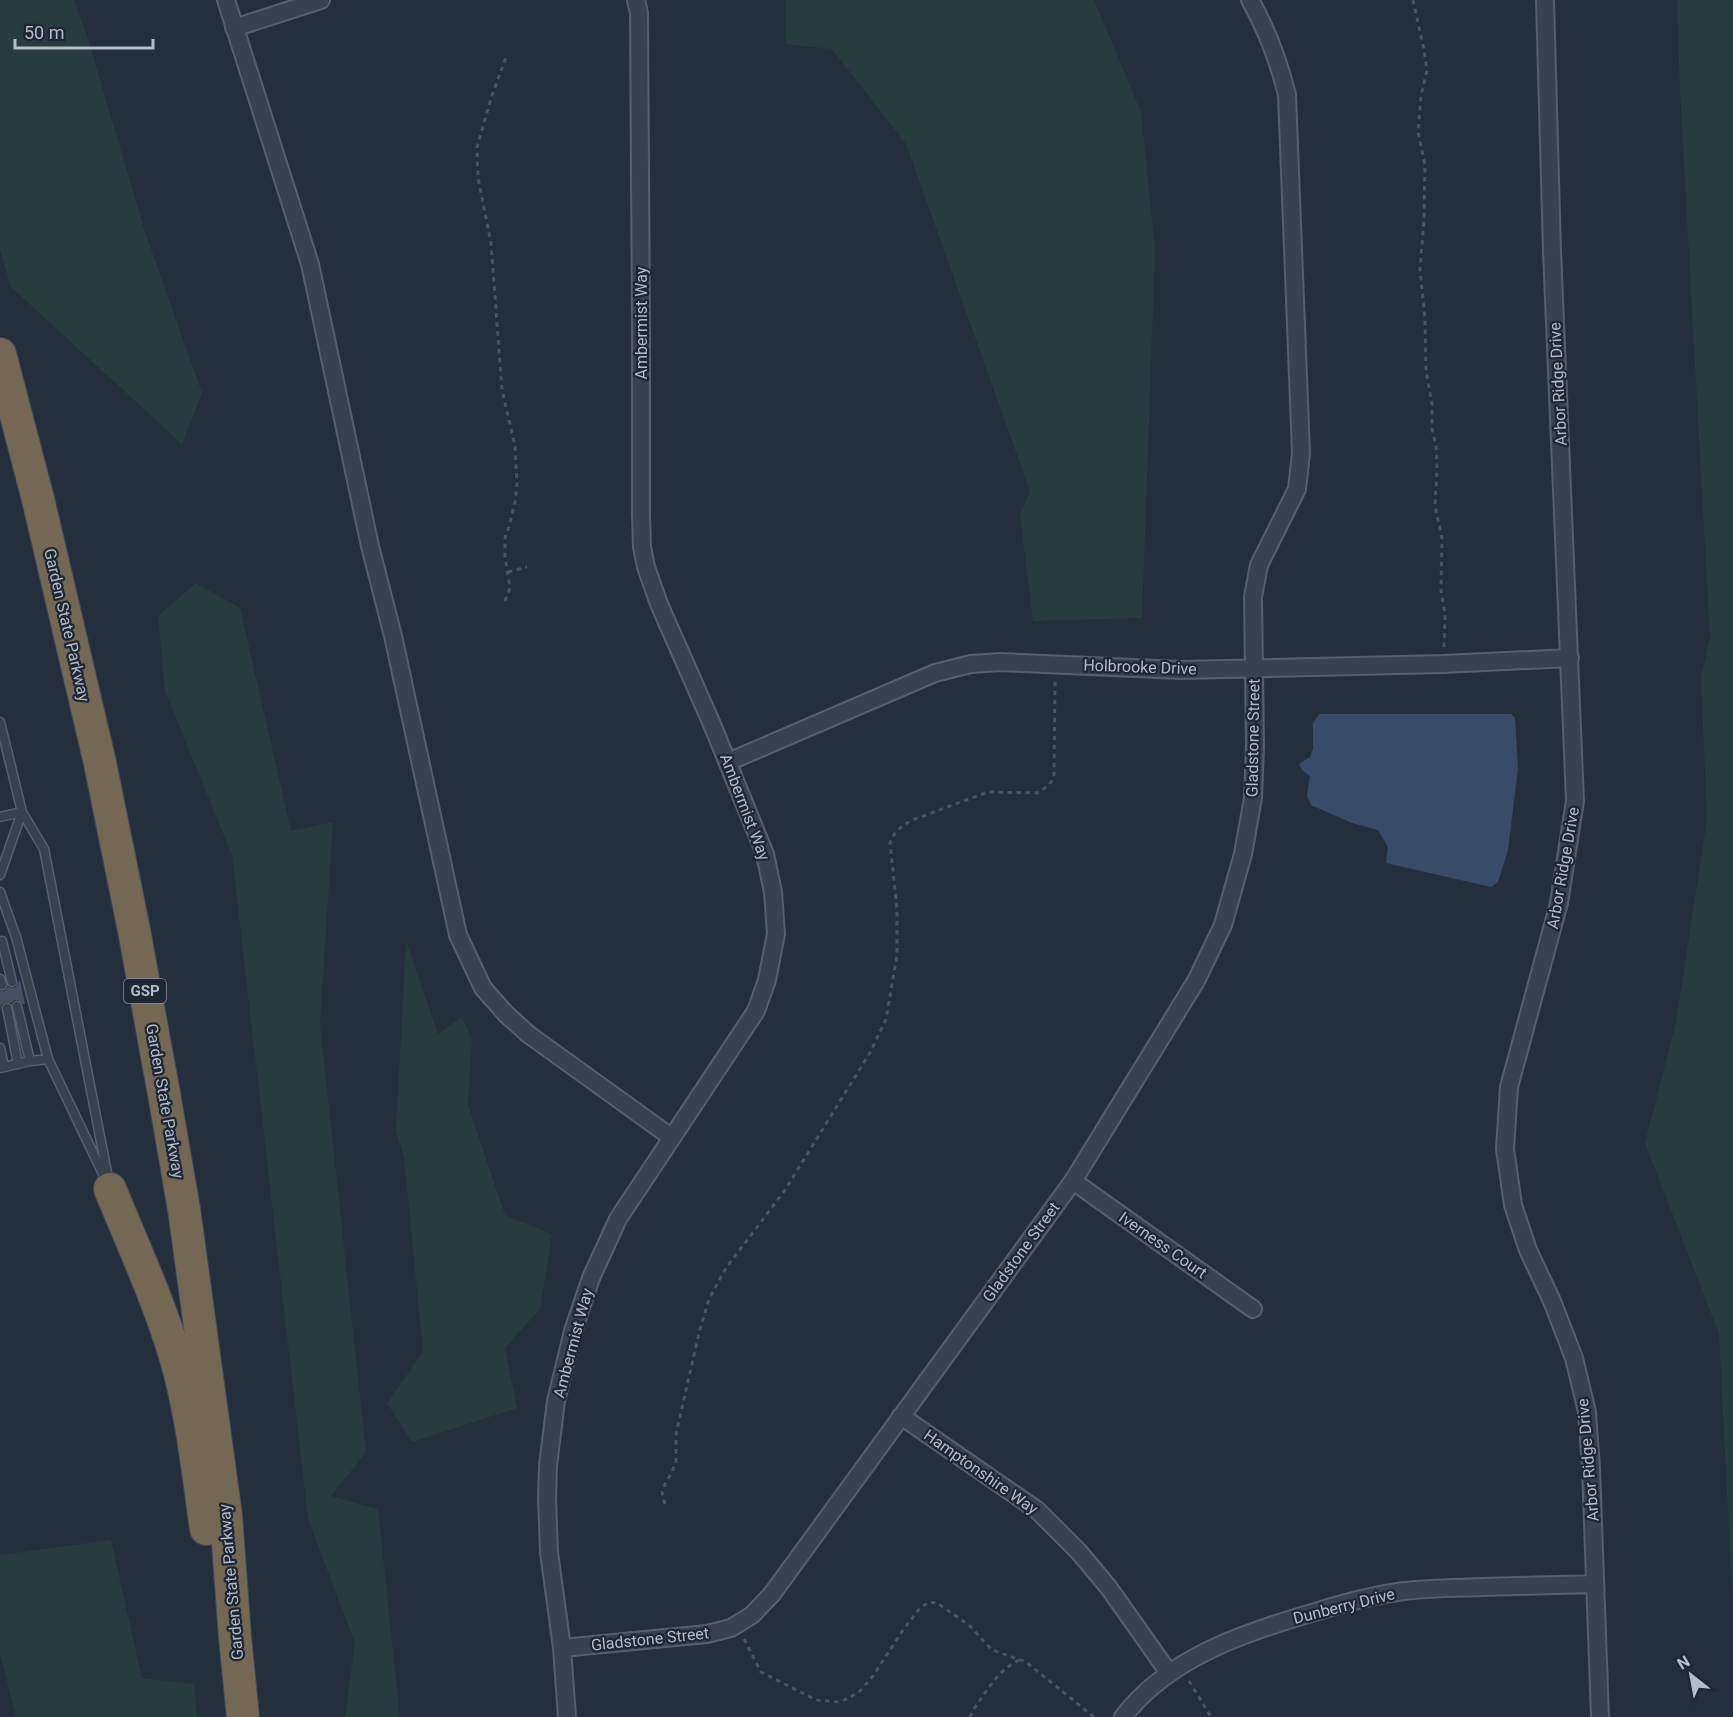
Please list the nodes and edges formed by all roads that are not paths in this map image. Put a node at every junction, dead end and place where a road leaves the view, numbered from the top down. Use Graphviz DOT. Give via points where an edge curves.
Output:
graph roads {
  1 [pos="226,0"];
  2 [pos="321,0"];
  3 [pos="636,0"];
  4 [pos="1250,0"];
  5 [pos="1545,0"];
  6 [pos="234,28"];
  7 [pos="0,354"];
  8 [pos="1570,658"];
  9 [pos="1254,667"];
  10 [pos="0,722"];
  11 [pos="728,762"];
  12 [pos="22,812"];
  13 [pos="0,817"];
  14 [pos="0,874"];
  15 [pos="0,892"];
  16 [pos="16,938"];
  17 [pos="1,942"];
  18 [pos="12,982"];
  19 [pos="17,1006"];
  20 [pos="7,1008"];
  21 [pos="0,1048"];
  22 [pos="48,1059"];
  23 [pos="30,1061"];
  24 [pos="18,1064"];
  25 [pos="2,1067"];
  26 [pos="671,1137"];
  27 [pos="1073,1181"];
  28 [pos="110,1189"];
  29 [pos="1253,1309"];
  30 [pos="901,1416"];
  31 [pos="1596,1584"];
  32 [pos="235,1637"];
  33 [pos="562,1648"];
  34 [pos="1174,1670"];
  35 [pos="243,1717"];
  36 [pos="567,1717"];
  37 [pos="1123,1717"];
  38 [pos="1600,1717"];
  1 -- 6 [label="street"];
  2 -- 6 [label="street"];
  3 -- 11 [label="street, Ambermist Way" via="642,547 659,604"];
  4 -- 9 [label="street" via="1280,64 1287,95 1301,453 1297,489 1259,565 1253,597"];
  5 -- 8 [label="street, Arbor Ridge Drive"];
  6 -- 26 [label="street" via="310,264 458,935 483,988 506,1014"];
  7 -- 32 [label="highway, Garden State Parkway / GSP" via="99,763 162,1082 184,1209 226,1516"];
  8 -- 9 [label="street, Holbrooke Drive"];
  8 -- 31 [label="street, Arbor Ridge Drive" via="1574,812 1560,903 1509,1087 1505,1149 1513,1205 1574,1359 1587,1412"];
  9 -- 11 [label="street, Holbrooke Drive" via="1180,670 971,664 935,673"];
  9 -- 27 [label="street, Gladstone Street" via="1252,798 1243,854 1223,925 1196,981"];
  10 -- 12 [label="lane"];
  11 -- 26 [label="street, Ambermist Way" via="765,854 776,934 767,981 756,1011"];
  12 -- 13 [label="lane"];
  12 -- 14 [label="lane"];
  12 -- 28 [label="lane" via="44,849"];
  15 -- 16 [label="lane"];
  16 -- 17 [label="lane"];
  16 -- 22 [label="lane"];
  17 -- 18 [label="lane"];
  19 -- 23 [label="lane"];
  20 -- 24 [label="lane"];
  21 -- 25 [label="lane"];
  22 -- 23 [label="lane"];
  22 -- 28 [label="lane"];
  23 -- 24 [label="lane"];
  24 -- 25 [label="lane"];
  26 -- 33 [label="street, Ambermist Way" via="618,1219 591,1278 556,1401 547,1498 549,1552"];
  27 -- 29 [label="street, Iverness Court"];
  27 -- 30 [label="street, Gladstone Street"];
  28 -- 32 [label="highway" via="176,1358 187,1401 211,1562"];
  30 -- 33 [label="street, Gladstone Street" via="772,1594 752,1615 731,1628 707,1634"];
  30 -- 34 [label="street, Hamptonshire Way" via="1037,1510 1079,1552"];
  31 -- 34 [label="street, Dunberry Drive" via="1404,1591 1271,1624"];
  31 -- 38 [label="street, Arbor Ridge Drive"];
  32 -- 35 [label="highway, Garden State Parkway / GSP"];
  33 -- 36 [label="street, Ambermist Way"];
  34 -- 37 [label="street, Dunberry Drive" via="1145,1692"];
}
